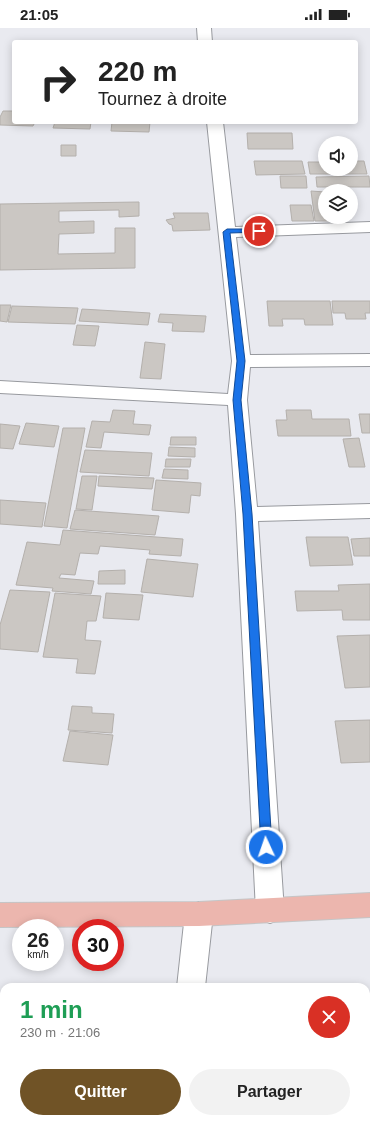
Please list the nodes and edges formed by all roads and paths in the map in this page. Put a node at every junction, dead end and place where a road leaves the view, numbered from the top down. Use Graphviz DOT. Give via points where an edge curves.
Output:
graph roads {
  1 [pos="204,28"];
  2 [pos="206,40"];
  3 [pos="215,124"];
  4 [pos="370,227"];
  5 [pos="227,232"];
  6 [pos="370,360"];
  7 [pos="241,361"];
  8 [pos="0,387"];
  9 [pos="237,400"];
  10 [pos="370,511"];
  11 [pos="247,514"];
  12 [pos="370,905"];
  13 [pos="270,911"];
  14 [pos="199,914"];
  15 [pos="0,915"];
  16 [pos="191,983"];
  1 -- 2 [label="street"];
  3 -- 5 [label="street"];
  4 -- 5 [label="street"];
  5 -- 7 [label="street"];
  6 -- 7 [label="street"];
  7 -- 9 [label="street"];
  8 -- 9 [label="street"];
  9 -- 11 [label="street"];
  10 -- 11 [label="street"];
  11 -- 13 [label="street"];
  12 -- 13 [label="main road"];
  13 -- 14 [label="main road"];
  14 -- 15 [label="main road"];
  14 -- 16 [label="street"];
}
